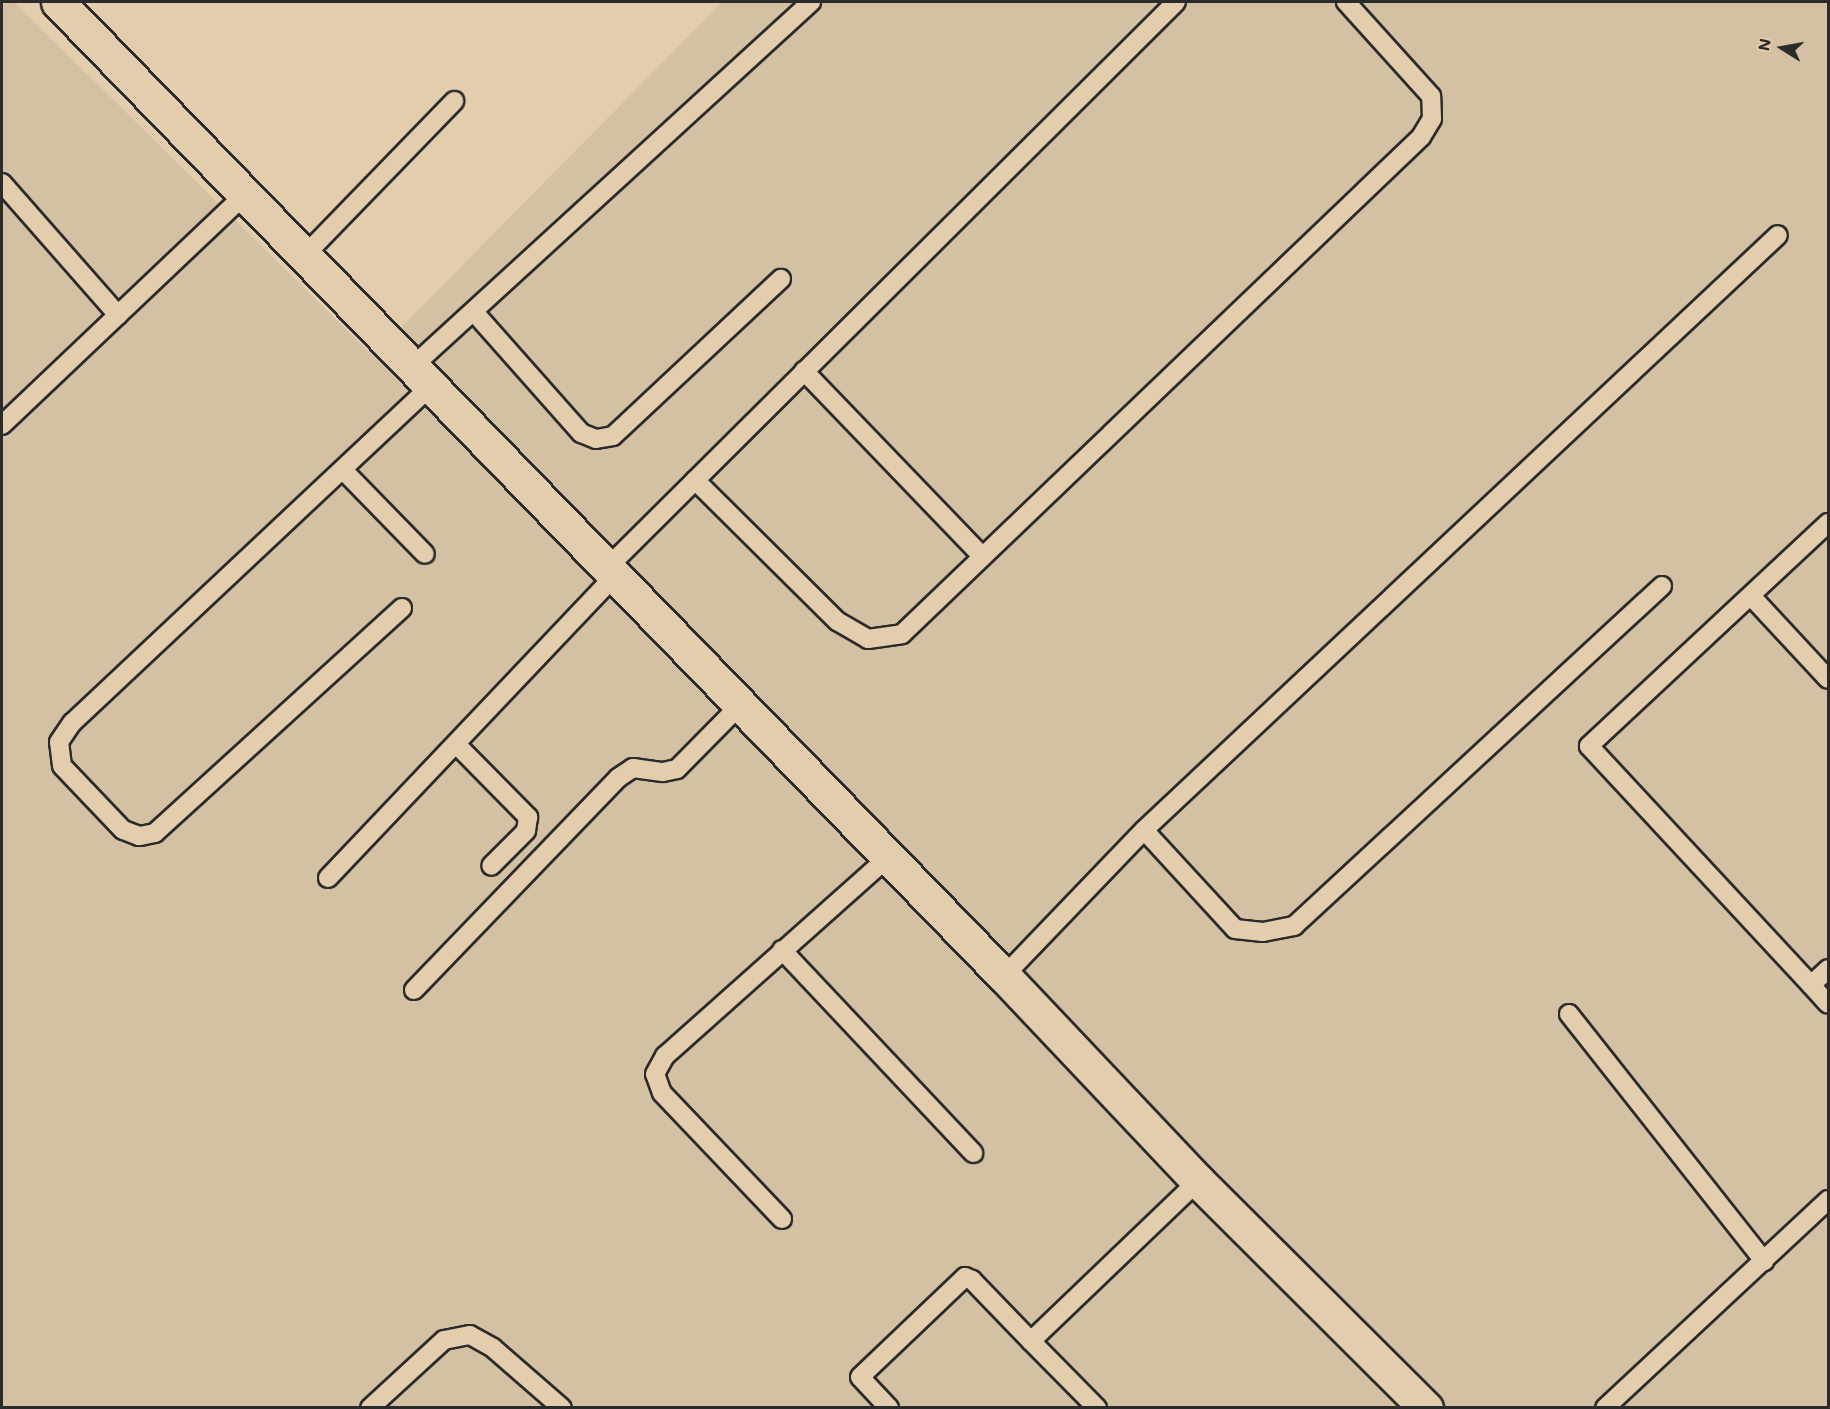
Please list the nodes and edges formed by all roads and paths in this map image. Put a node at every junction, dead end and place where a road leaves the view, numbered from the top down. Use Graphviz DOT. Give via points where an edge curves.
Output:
graph roads {
  1 [pos="58,2"];
  2 [pos="811,2"];
  3 [pos="1176,2"];
  4 [pos="1346,2"];
  5 [pos="454,101"];
  6 [pos="2,183"];
  7 [pos="244,194"];
  8 [pos="1778,235"];
  9 [pos="304,256"];
  10 [pos="782,279"];
  11 [pos="474,312"];
  12 [pos="118,315"];
  13 [pos="804,371"];
  14 [pos="422,376"];
  15 [pos="2,425"];
  16 [pos="343,470"];
  17 [pos="695,480"];
  18 [pos="1828,523"];
  19 [pos="425,554"];
  20 [pos="982,556"];
  21 [pos="612,571"];
  22 [pos="1662,586"];
  23 [pos="1751,596"];
  24 [pos="402,608"];
  25 [pos="1828,679"];
  26 [pos="741,704"];
  27 [pos="456,744"];
  28 [pos="1144,830"];
  29 [pos="888,857"];
  30 [pos="491,866"];
  31 [pos="328,878"];
  32 [pos="782,950"];
  33 [pos="1828,969"];
  34 [pos="1004,976"];
  35 [pos="1811,985"];
  36 [pos="414,990"];
  37 [pos="1828,1004"];
  38 [pos="1569,1014"];
  39 [pos="973,1153"];
  40 [pos="1198,1181"];
  41 [pos="1826,1207"];
  42 [pos="782,1219"];
  43 [pos="1764,1261"];
  44 [pos="1032,1341"];
  45 [pos="370,1407"];
  46 [pos="562,1407"];
  47 [pos="889,1407"];
  48 [pos="1097,1407"];
  49 [pos="1426,1407"];
  50 [pos="1605,1407"];
  1 -- 7 [label="street"];
  2 -- 11 [label="lane"];
  3 -- 13 [label="lane"];
  4 -- 20 [label="lane" via="1431,96 1432,119 1421,137"];
  5 -- 9 [label="lane"];
  6 -- 12 [label="lane"];
  7 -- 9 [label="street"];
  7 -- 12 [label="lane"];
  8 -- 28 [label="lane"];
  9 -- 14 [label="street"];
  10 -- 11 [label="lane" via="613,436 596,439 581,433"];
  11 -- 14 [label="lane"];
  12 -- 15 [label="lane"];
  13 -- 17 [label="lane"];
  13 -- 20 [label="lane"];
  14 -- 16 [label="lane"];
  14 -- 21 [label="street"];
  16 -- 19 [label="lane"];
  16 -- 24 [label="lane" via="72,723 59,742 62,766 123,830 139,836 155,832"];
  17 -- 20 [label="lane" via="837,621 868,639 902,633"];
  17 -- 21 [label="lane"];
  18 -- 23 [label="lane"];
  21 -- 26 [label="street"];
  21 -- 27 [label="lane"];
  22 -- 28 [label="lane" via="1294,926 1263,932 1236,930"];
  23 -- 25 [label="lane"];
  23 -- 35 [label="lane" via="1589,746"];
  26 -- 29 [label="street"];
  26 -- 36 [label="lane" via="677,770 633,768 618,778"];
  27 -- 30 [label="lane" via="528,818 526,831"];
  27 -- 31 [label="lane"];
  28 -- 34 [label="lane"];
  29 -- 32 [label="lane"];
  29 -- 34 [label="street"];
  32 -- 39 [label="lane"];
  32 -- 42 [label="lane" via="665,1056 656,1074 662,1094"];
  33 -- 35 [label="lane"];
  34 -- 40 [label="street"];
  35 -- 37 [label="lane"];
  38 -- 43 [label="lane"];
  40 -- 44 [label="lane"];
  40 -- 49 [label="street"];
  41 -- 43 [label="lane"];
  43 -- 50 [label="lane"];
  44 -- 47 [label="lane" via="972,1280 965,1278 860,1377"];
  44 -- 48 [label="lane"];
  45 -- 46 [label="lane" via="444,1340 470,1335 494,1348"];
}
